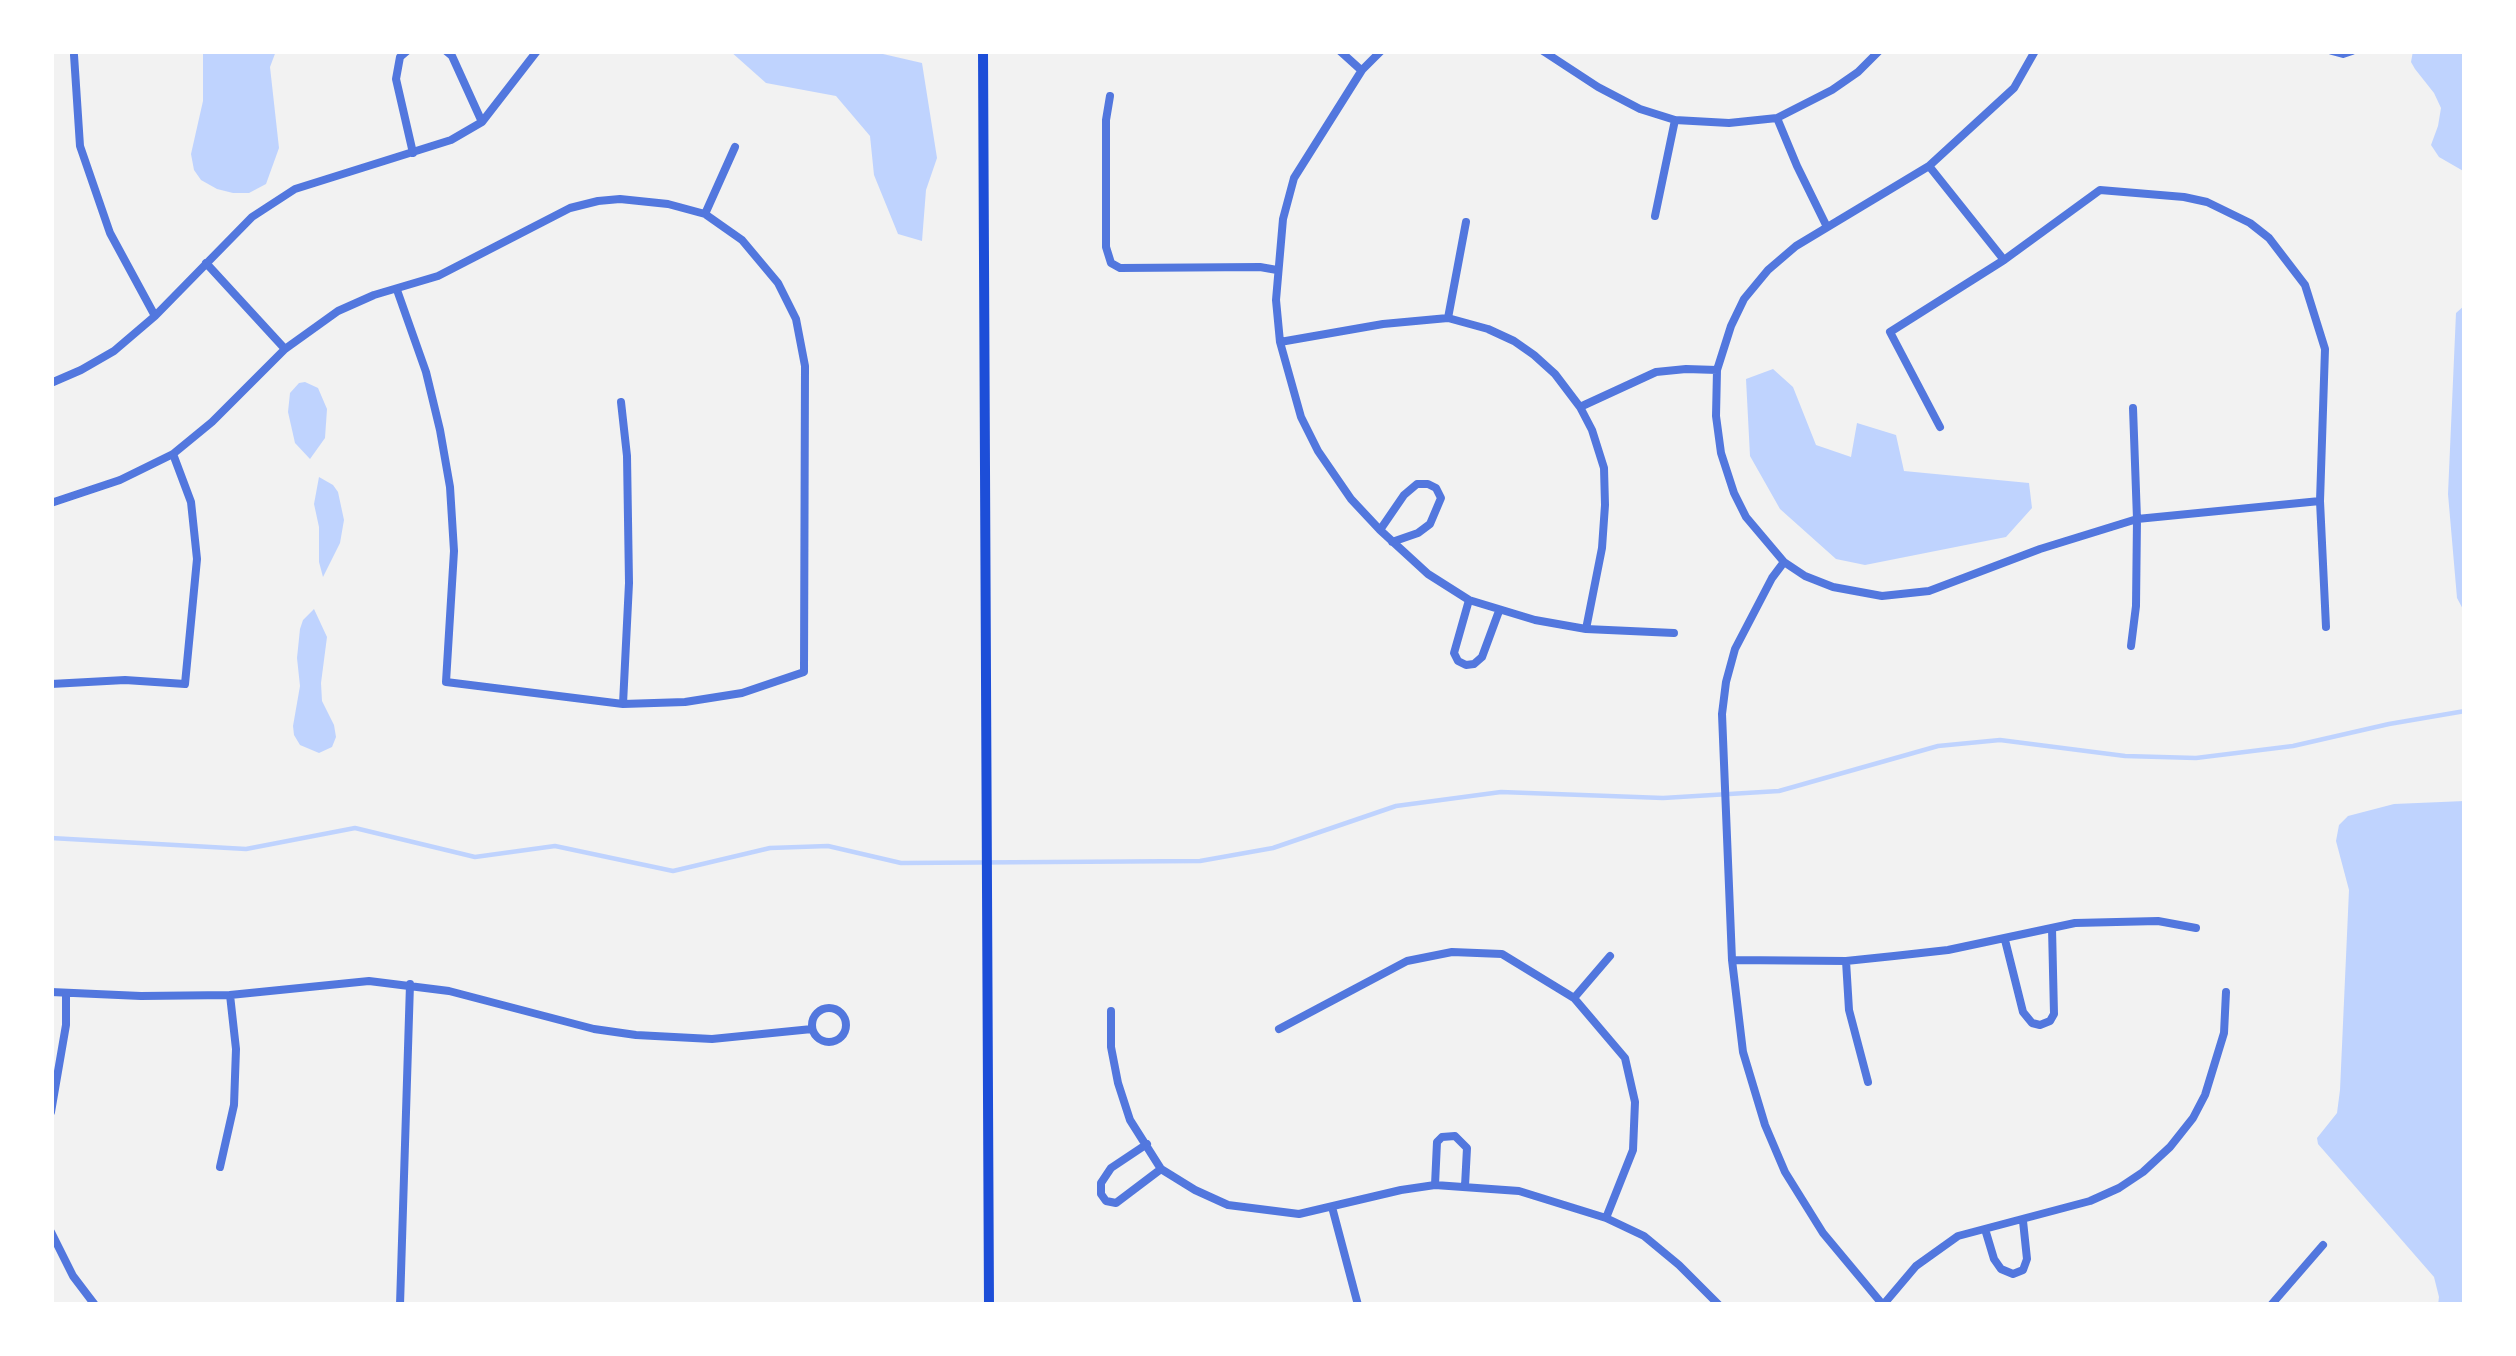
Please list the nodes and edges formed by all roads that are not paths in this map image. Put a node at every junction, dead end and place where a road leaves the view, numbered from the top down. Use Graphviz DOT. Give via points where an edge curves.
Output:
graph roads {
  1 [pos="407,51"];
  2 [pos="446,51"];
  3 [pos="537,51"];
  4 [pos="983,51"];
  5 [pos="1340,51"];
  6 [pos="1381,51"];
  7 [pos="1543,51"];
  8 [pos="1879,51"];
  9 [pos="2035,51"];
  10 [pos="2332,51"];
  11 [pos="2352,51"];
  12 [pos="74,55"];
  13 [pos="1362,70"];
  14 [pos="1110,95"];
  15 [pos="1777,118"];
  16 [pos="1675,120"];
  17 [pos="482,122"];
  18 [pos="735,146"];
  19 [pos="413,153"];
  20 [pos="1929,166"];
  21 [pos="705,214"];
  22 [pos="1655,217"];
  23 [pos="1466,222"];
  24 [pos="1827,227"];
  25 [pos="2004,260"];
  26 [pos="206,262"];
  27 [pos="1277,269"];
  28 [pos="397,290"];
  29 [pos="155,316"];
  30 [pos="1448,318"];
  31 [pos="1280,342"];
  32 [pos="285,349"];
  33 [pos="1717,370"];
  34 [pos="51,382"];
  35 [pos="621,401"];
  36 [pos="1580,406"];
  37 [pos="2133,408"];
  38 [pos="1940,427"];
  39 [pos="172,454"];
  40 [pos="2320,501"];
  41 [pos="51,503"];
  42 [pos="2137,519"];
  43 [pos="1380,530"];
  44 [pos="1392,542"];
  45 [pos="1784,562"];
  46 [pos="1469,600"];
  47 [pos="1499,611"];
  48 [pos="2326,627"];
  49 [pos="1586,628"];
  50 [pos="1674,633"];
  51 [pos="2131,646"];
  52 [pos="51,683"];
  53 [pos="623,704"];
  54 [pos="2052,928"];
  55 [pos="2196,928"];
  56 [pos="2005,940"];
  57 [pos="1610,956"];
  58 [pos="1732,960"];
  59 [pos="1846,962"];
  60 [pos="410,984"];
  61 [pos="51,992"];
  62 [pos="2226,992"];
  63 [pos="66,994"];
  64 [pos="230,995"];
  65 [pos="1574,998"];
  66 [pos="1112,1011"];
  67 [pos="812,1029"];
  68 [pos="1280,1029"];
  69 [pos="1868,1082"];
  70 [pos="51,1112"];
  71 [pos="1147,1144"];
  72 [pos="220,1167"];
  73 [pos="1161,1169"];
  74 [pos="1435,1186"];
  75 [pos="1465,1186"];
  76 [pos="1332,1207"];
  77 [pos="1606,1218"];
  78 [pos="2023,1221"];
  79 [pos="1985,1229"];
  80 [pos="51,1232"];
  81 [pos="2323,1245"];
  82 [pos="95,1305"];
  83 [pos="400,1305"];
  84 [pos="989,1305"];
  85 [pos="1358,1305"];
  86 [pos="1719,1305"];
  87 [pos="1883,1305"];
  88 [pos="2271,1305"];
  1 -- 19 [label="street" via="396,80"];
  2 -- 17 [label="street"];
  3 -- 17 [label="street"];
  4 -- 84 [label="main road"];
  5 -- 13 [label="street"];
  6 -- 13 [label="street"];
  7 -- 16 [label="street" via="1640,109"];
  8 -- 15 [label="street" via="1832,90"];
  9 -- 20 [label="street" via="2014,88"];
  10 -- 11 [label="street"];
  12 -- 29 [label="street" via="80,146 110,233"];
  13 -- 27 [label="street" via="1294,178"];
  14 -- 27 [label="street" via="1111,263"];
  15 -- 16 [label="street"];
  15 -- 24 [label="street"];
  16 -- 22 [label="street"];
  17 -- 19 [label="street"];
  18 -- 21 [label="street"];
  19 -- 26 [label="street" via="295,189"];
  20 -- 24 [label="street"];
  20 -- 25 [label="street"];
  21 -- 28 [label="street" via="598,200"];
  21 -- 53 [label="street" via="761,260 796,319 805,366 804,672 742,694"];
  23 -- 30 [label="street"];
  24 -- 33 [label="street" via="1768,270 1744,299"];
  25 -- 38 [label="street" via="1890,332"];
  25 -- 40 [label="street" via="2101,190 2207,202 2270,238 2305,285 2325,350"];
  26 -- 29 [label="street"];
  26 -- 32 [label="street"];
  27 -- 31 [label="street"];
  28 -- 32 [label="street" via="338,311"];
  28 -- 53 [label="street" via="426,372 450,487 446,682"];
  29 -- 34 [label="street" via="114,352"];
  30 -- 31 [label="street"];
  30 -- 36 [label="street" via="1514,341"];
  31 -- 43 [label="street" via="1318,451"];
  32 -- 39 [label="street"];
  33 -- 36 [label="street" via="1657,372"];
  33 -- 45 [label="street" via="1720,454 1747,517"];
  35 -- 53 [label="street" via="629,583"];
  36 -- 49 [label="street" via="1604,469 1605,505"];
  37 -- 42 [label="street"];
  39 -- 41 [label="street"];
  39 -- 52 [label="street" via="191,502 197,559 185,684"];
  40 -- 42 [label="street"];
  40 -- 48 [label="street"];
  42 -- 45 [label="street" via="1906,594 1833,587"];
  42 -- 51 [label="street"];
  43 -- 44 [label="street"];
  43 -- 44 [label="street" via="1417,484 1436,488 1441,498 1430,524"];
  44 -- 46 [label="street"];
  45 -- 58 [label="street" via="1735,649 1726,682"];
  46 -- 47 [label="street"];
  46 -- 47 [label="street" via="1454,653 1466,664 1482,657"];
  47 -- 49 [label="street"];
  49 -- 50 [label="street"];
  54 -- 55 [label="street" via="2118,920"];
  54 -- 56 [label="street"];
  54 -- 56 [label="street" via="2054,1014 2041,1025 2023,1012"];
  56 -- 59 [label="street"];
  57 -- 65 [label="street"];
  58 -- 59 [label="street"];
  58 -- 87 [label="street" via="1743,1052 1778,1156 1823,1233"];
  59 -- 69 [label="street"];
  60 -- 64 [label="street" via="337,982"];
  60 -- 67 [label="street" via="635,1035 712,1039"];
  60 -- 83 [label="street"];
  61 -- 63 [label="street"];
  62 -- 78 [label="street" via="2216,1066 2170,1147 2120,1188"];
  63 -- 64 [label="street"];
  63 -- 70 [label="street"];
  64 -- 72 [label="street" via="234,1105"];
  65 -- 68 [label="street" via="1502,954 1452,952 1407,962"];
  65 -- 77 [label="street" via="1625,1058 1635,1102 1633,1150"];
  66 -- 71 [label="street" via="1118,1083"];
  67 -- 67 [label="street" via="835,1041 846,1021 825,1008"];
  71 -- 73 [label="street"];
  71 -- 73 [label="street" via="1111,1168 1101,1194 1116,1204"];
  73 -- 76 [label="street" via="1228,1204 1299,1214"];
  74 -- 75 [label="street"];
  74 -- 75 [label="street" via="1437,1142 1455,1136 1467,1148"];
  74 -- 76 [label="street"];
  75 -- 77 [label="street" via="1519,1191"];
  76 -- 85 [label="street"];
  77 -- 86 [label="street" via="1644,1236"];
  78 -- 79 [label="street"];
  78 -- 79 [label="street" via="2029,1250 2023,1270 2013,1274 1994,1259"];
  79 -- 87 [label="street" via="1942,1245"];
  80 -- 82 [label="street"];
  81 -- 88 [label="street"];
}
